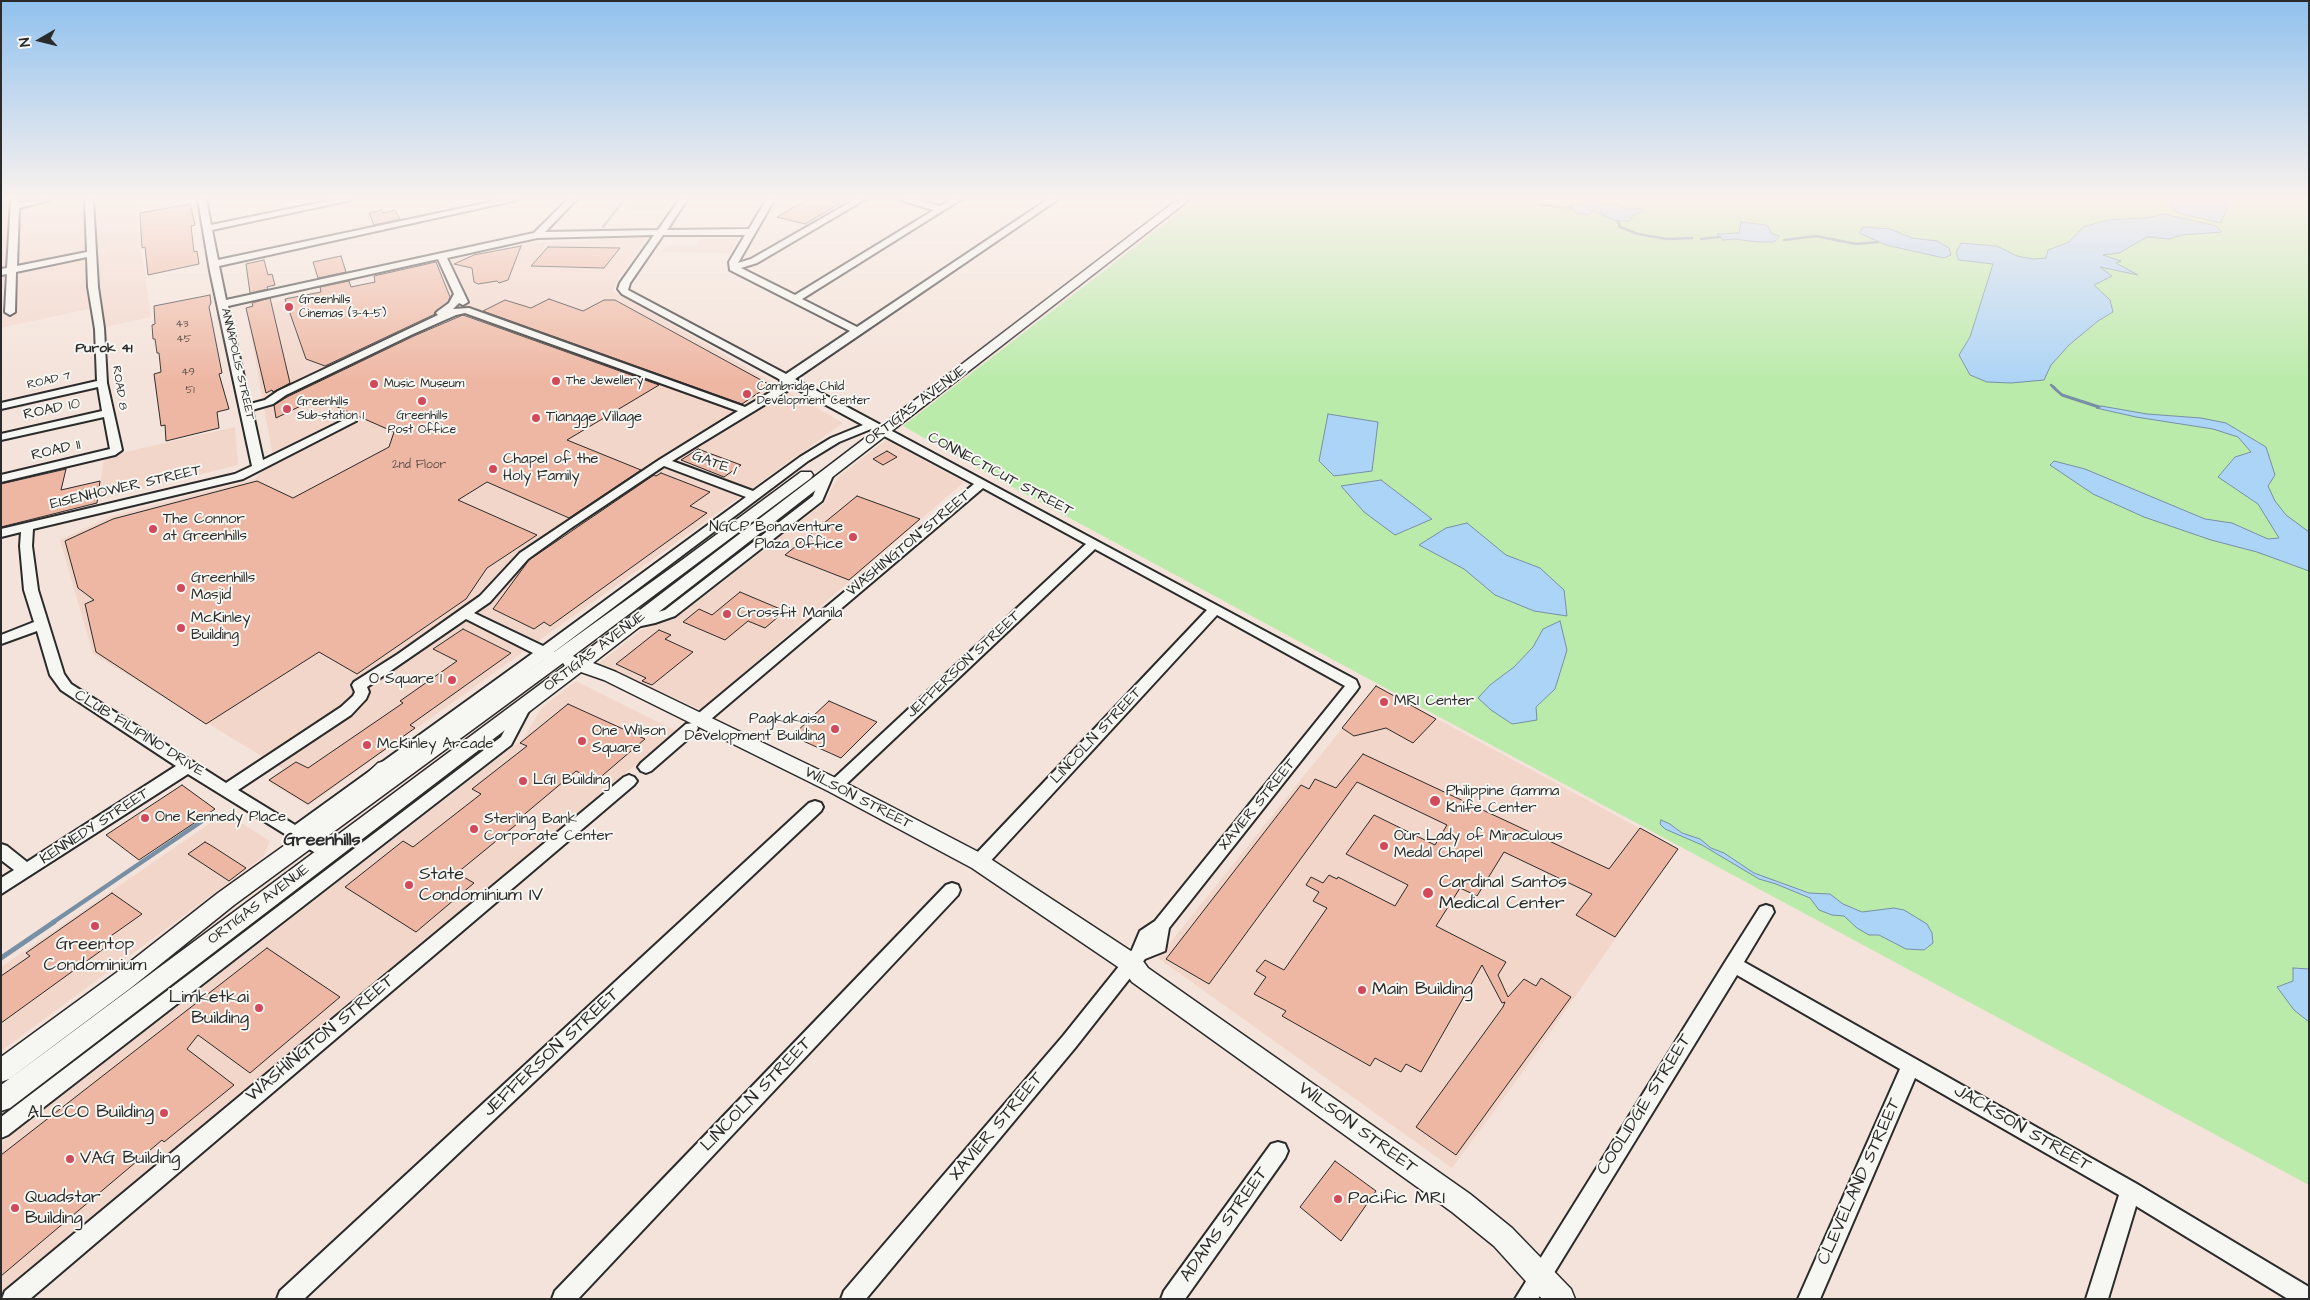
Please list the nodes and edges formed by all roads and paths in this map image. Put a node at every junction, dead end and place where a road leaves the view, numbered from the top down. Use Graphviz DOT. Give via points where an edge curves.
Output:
graph roads {
  1 [pos="12,261"];
  2 [pos="54,261"];
  3 [pos="93,261"];
  4 [pos="213,261"];
  5 [pos="230,261"];
  6 [pos="416,261"];
  7 [pos="444,261"];
  8 [pos="641,261"];
  9 [pos="735,261"];
  10 [pos="755,261"];
  11 [pos="858,261"];
  12 [pos="963,261"];
  13 [pos="1092,261"];
  14 [pos="1102,261"];
  15 [pos="214,264"];
  16 [pos="733,268"];
  17 [pos="12,269"];
  18 [pos="1,272"];
  19 [pos="459,294"];
  20 [pos="794,300"];
  21 [pos="223,304"];
  22 [pos="466,310"];
  23 [pos="10,312"];
  24 [pos="410,328"];
  25 [pos="858,331"];
  26 [pos="789,379"];
  27 [pos="102,383"];
  28 [pos="246,404"];
  29 [pos="1,406"];
  30 [pos="743,409"];
  31 [pos="109,413"];
  32 [pos="350,421"];
  33 [pos="877,428"];
  34 [pos="1,437"];
  35 [pos="116,450"];
  36 [pos="663,462"];
  37 [pos="257,464"];
  38 [pos="1,479"];
  39 [pos="982,482"];
  40 [pos="755,496"];
  41 [pos="27,527"];
  42 [pos="1,533"];
  43 [pos="1094,543"];
  44 [pos="1215,609"];
  45 [pos="464,613"];
  46 [pos="42,624"];
  47 [pos="1,640"];
  48 [pos="550,655"];
  49 [pos="575,668"];
  50 [pos="1351,683"];
  51 [pos="525,705"];
  52 [pos="690,720"];
  53 [pos="188,766"];
  54 [pos="385,768"];
  55 [pos="646,768"];
  56 [pos="630,781"];
  57 [pos="835,786"];
  58 [pos="227,790"];
  59 [pos="815,806"];
  60 [pos="340,817"];
  61 [pos="302,837"];
  62 [pos="1,850"];
  63 [pos="328,853"];
  64 [pos="979,862"];
  65 [pos="26,870"];
  66 [pos="1,887"];
  67 [pos="952,890"];
  68 [pos="1766,912"];
  69 [pos="1733,964"];
  70 [pos="1134,966"];
  71 [pos="1911,1065"];
  72 [pos="1,1071"];
  73 [pos="1,1100"];
  74 [pos="1,1129"];
  75 [pos="1278,1151"];
  76 [pos="2130,1191"];
  77 [pos="1539,1274"];
  78 [pos="13,1299"];
  79 [pos="288,1299"];
  80 [pos="563,1299"];
  81 [pos="852,1299"];
  82 [pos="1172,1299"];
  83 [pos="1526,1299"];
  84 [pos="1561,1299"];
  85 [pos="1809,1299"];
  86 [pos="2097,1299"];
  87 [pos="2308,1299"];
  1 -- 17 [label="street"];
  2 -- 17 [label="street"];
  3 -- 27 [label="street, ROAD 8"];
  4 -- 15 [label="street, ANNAPOLIS STREET"];
  5 -- 15 [label="street"];
  6 -- 21 [label="street"];
  7 -- 19 [label="street"];
  8 -- 26 [label="street, CONNECTICUT STREET" via="623,289"];
  9 -- 16 [label="street"];
  10 -- 16 [label="street"];
  11 -- 20 [label="street"];
  12 -- 25 [label="street"];
  13 -- 33 [label="main road, ORTIGAS AVENUE"];
  14 -- 33 [label="main road, ORTIGAS AVENUE"];
  15 -- 21 [label="street, ANNAPOLIS STREET"];
  16 -- 20 [label="street"];
  17 -- 18 [label="street"];
  17 -- 23 [label="street"];
  19 -- 22 [label="street"];
  19 -- 24 [label="street" via="445,311"];
  20 -- 25 [label="street"];
  21 -- 28 [label="street, ANNAPOLIS STREET"];
  22 -- 28 [label="street" via="417,328 269,402"];
  22 -- 30 [label="street"];
  25 -- 26 [label="street"];
  26 -- 30 [label="street" via="783,389"];
  26 -- 33 [label="street, CONNECTICUT STREET"];
  27 -- 29 [label="street, ROAD 7"];
  27 -- 31 [label="street, ROAD 8"];
  28 -- 37 [label="street, ANNAPOLIS STREET"];
  30 -- 36 [label="street"];
  31 -- 34 [label="street, ROAD 10"];
  31 -- 35 [label="street, ROAD 8"];
  32 -- 37 [label="street, EISENHOWER STREET"];
  33 -- 39 [label="street, CONNECTICUT STREET"];
  33 -- 40 [label="street" via="835,440"];
  33 -- 48 [label="main road, ORTIGAS AVENUE" via="684,567"];
  33 -- 49 [label="main road, ORTIGAS AVENUE" via="828,473"];
  35 -- 38 [label="street, ROAD 11"];
  36 -- 40 [label="street, GATE 1"];
  36 -- 45 [label="street" via="524,556 485,599"];
  37 -- 41 [label="street, EISENHOWER STREET" via="250,474"];
  39 -- 43 [label="street, CONNECTICUT STREET"];
  39 -- 52 [label="street, WASHINGTON STREET"];
  40 -- 48 [label="street"];
  41 -- 42 [label="street, EISENHOWER STREET"];
  41 -- 46 [label="street, CLUB FILIPINO DRIVE" via="31,590"];
  43 -- 44 [label="street, CONNECTICUT STREET"];
  43 -- 57 [label="street, JEFFERSON STREET"];
  44 -- 50 [label="street, CONNECTICUT STREET"];
  44 -- 64 [label="street, LINCOLN STREET"];
  45 -- 48 [label="street"];
  45 -- 58 [label="street" via="359,685 362,692 359,699 346,712"];
  46 -- 47 [label="street"];
  46 -- 53 [label="street, CLUB FILIPINO DRIVE" via="56,675 66,687"];
  48 -- 49 [label="main road, WILSON STREET"];
  48 -- 54 [label="street"];
  48 -- 60 [label="main road, ORTIGAS AVENUE"];
  49 -- 51 [label="main road, ORTIGAS AVENUE"];
  49 -- 52 [label="main road, WILSON STREET"];
  50 -- 70 [label="street, XAVIER STREET" via="1352,687 1161,926 1159,946"];
  51 -- 63 [label="main road, ORTIGAS AVENUE"];
  51 -- 74 [label="street" via="506,741"];
  52 -- 55 [label="street, WASHINGTON STREET"];
  52 -- 57 [label="main road, WILSON STREET"];
  52 -- 70 [label="main road, WILSON STREET" via="974,871"];
  53 -- 58 [label="street, CLUB FILIPINO DRIVE"];
  53 -- 65 [label="street, KENNEDY STREET"];
  54 -- 60 [label="main road" via="347,804"];
  54 -- 61 [label="street"];
  56 -- 78 [label="street, WASHINGTON STREET"];
  57 -- 64 [label="main road, WILSON STREET"];
  58 -- 61 [label="street, CLUB FILIPINO DRIVE"];
  59 -- 79 [label="street, JEFFERSON STREET"];
  60 -- 61 [label="main road, ORTIGAS AVENUE"];
  61 -- 63 [label="street, CLUB FILIPINO DRIVE"];
  61 -- 72 [label="main road, ORTIGAS AVENUE" via="124,980"];
  62 -- 65 [label="street"];
  63 -- 73 [label="main road, ORTIGAS AVENUE"];
  64 -- 70 [label="main road, WILSON STREET"];
  65 -- 66 [label="street, KENNEDY STREET"];
  67 -- 80 [label="street, LINCOLN STREET"];
  68 -- 69 [label="street, COOLIDGE STREET"];
  69 -- 71 [label="street, JACKSON STREET"];
  69 -- 77 [label="street, COOLIDGE STREET"];
  70 -- 77 [label="main road, WILSON STREET" via="1460,1203 1503,1237"];
  70 -- 81 [label="street, XAVIER STREET"];
  71 -- 76 [label="street, JACKSON STREET"];
  71 -- 85 [label="street, CLEVELAND STREET"];
  75 -- 82 [label="street, ADAMS STREET"];
  76 -- 86 [label="street"];
  76 -- 87 [label="street, JACKSON STREET"];
  77 -- 83 [label="street, COOLIDGE STREET"];
  77 -- 84 [label="main road, WILSON STREET"];
}
